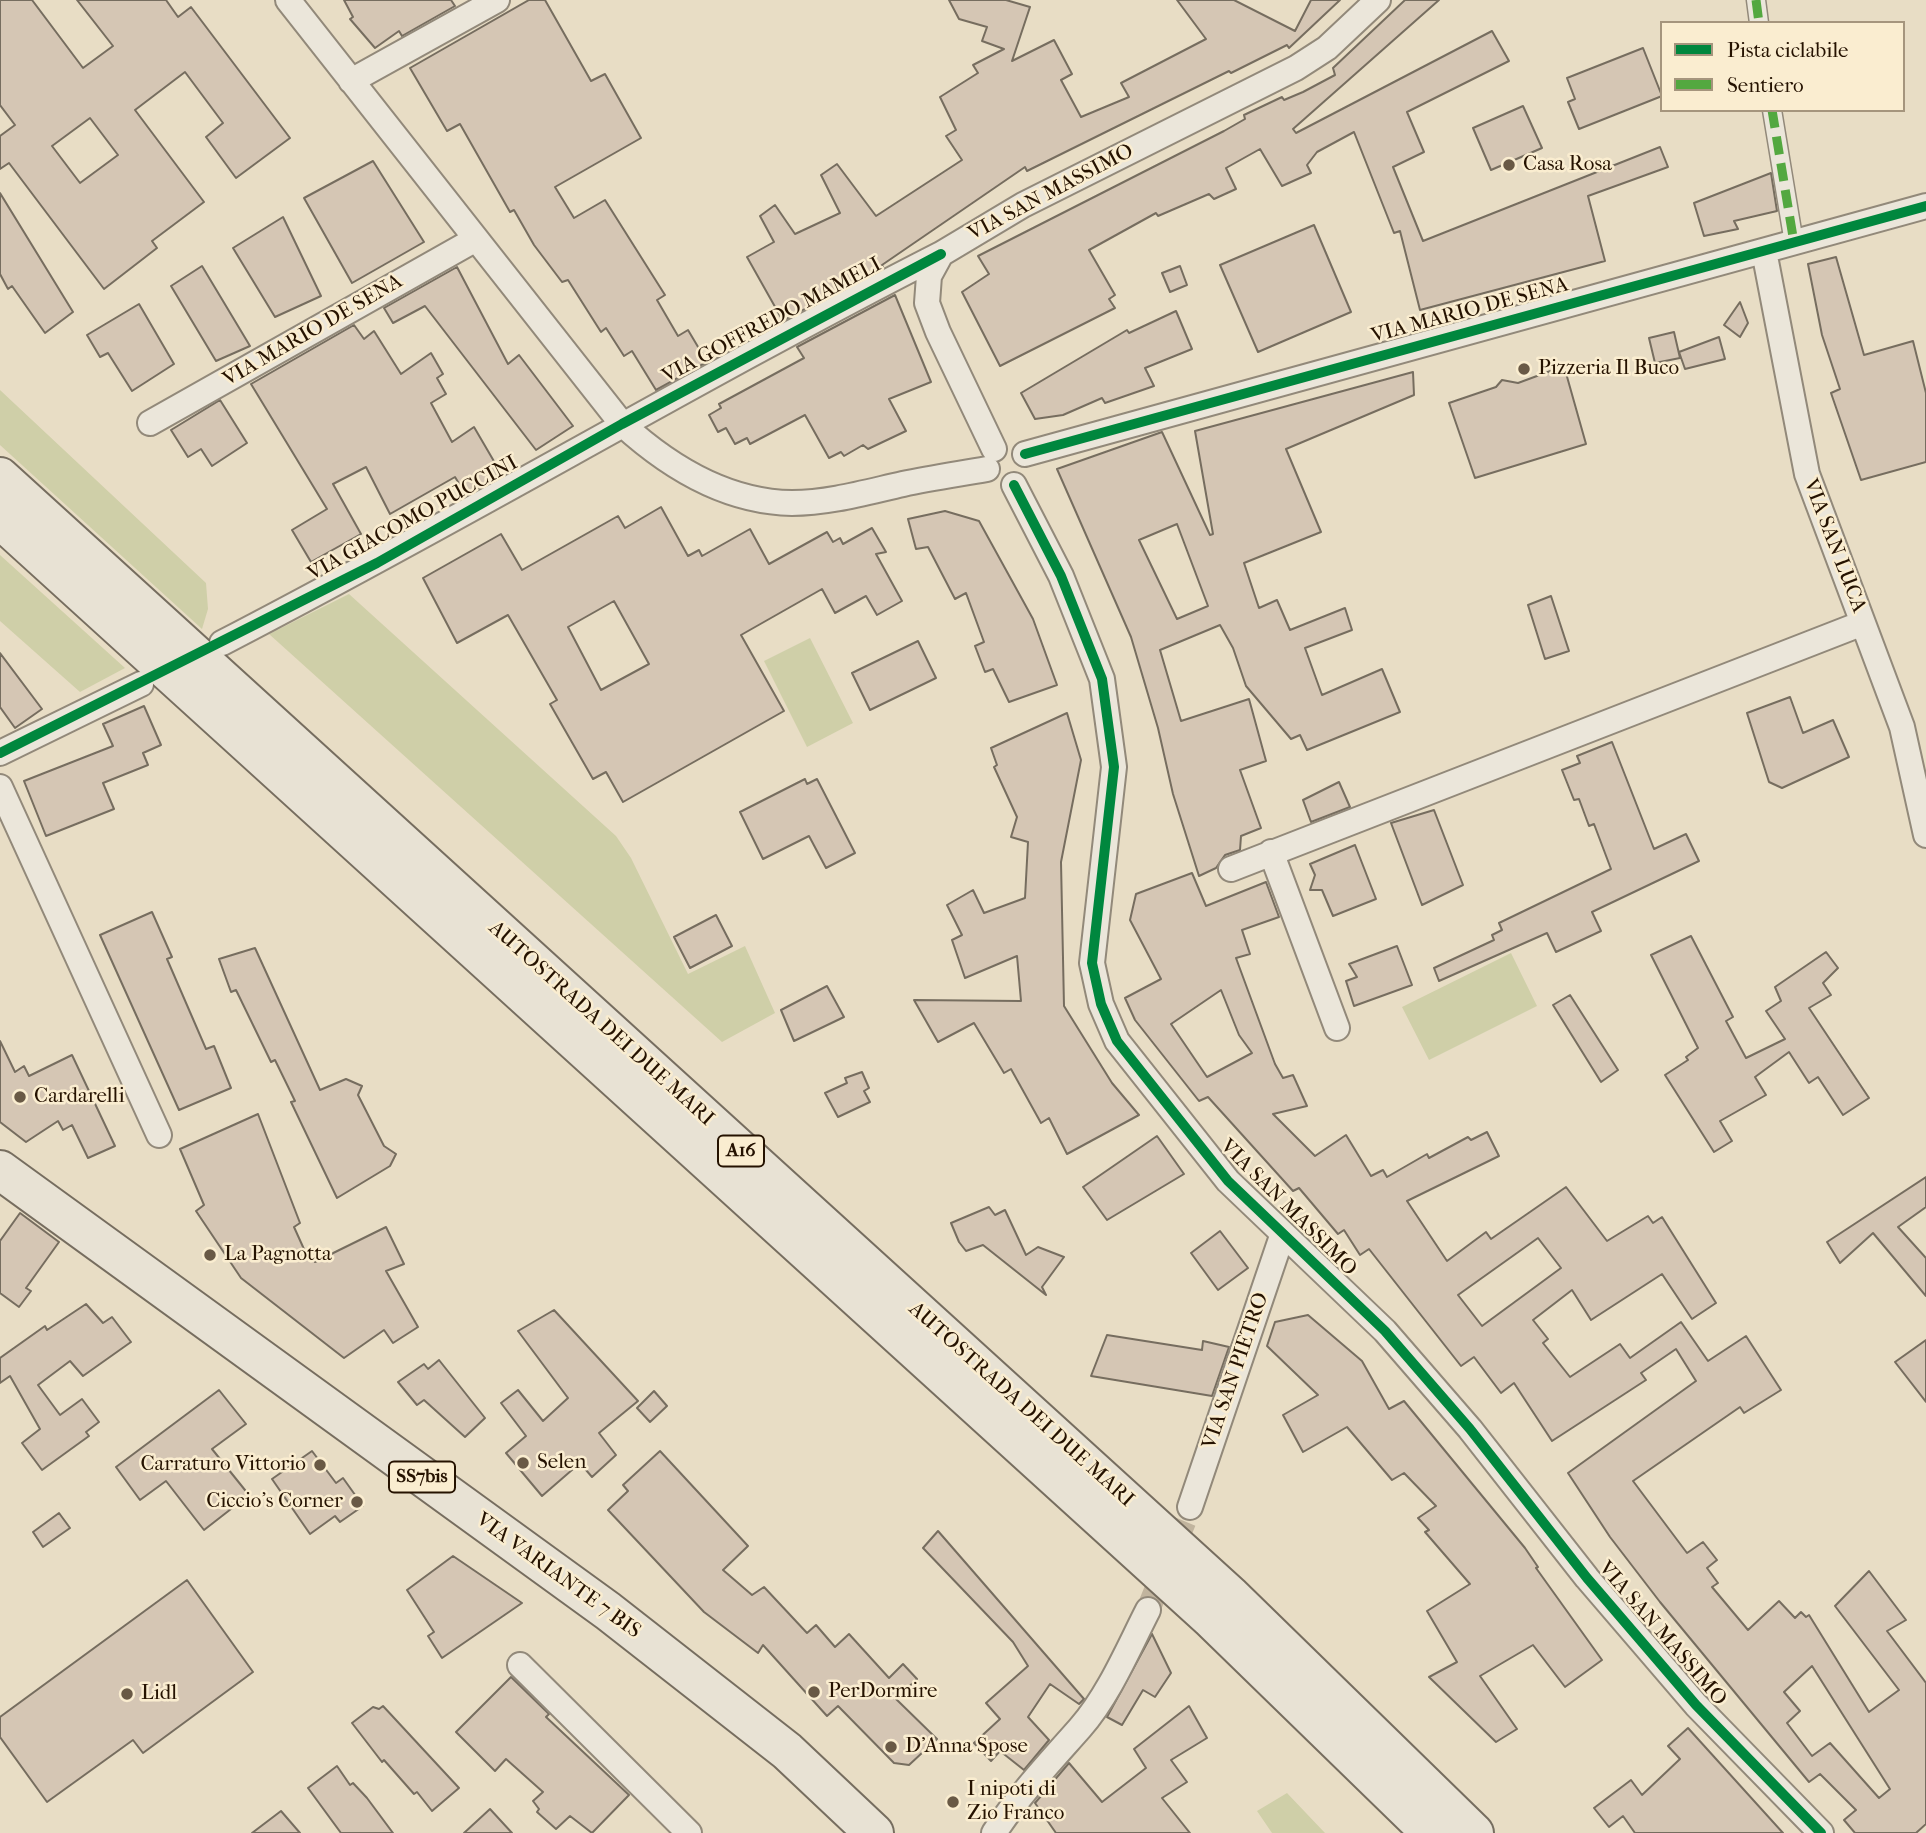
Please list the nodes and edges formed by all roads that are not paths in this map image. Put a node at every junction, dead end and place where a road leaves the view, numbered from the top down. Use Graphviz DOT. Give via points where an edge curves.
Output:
graph roads {
  1 [pos="288,0"];
  2 [pos="497,0"];
  3 [pos="1363,0"];
  4 [pos="1378,0"];
  5 [pos="1756,0"];
  6 [pos="1759,21"];
  7 [pos="1347,29"];
  8 [pos="351,81"];
  9 [pos="1772,112"];
  10 [pos="1926,206"];
  11 [pos="476,239"];
  12 [pos="1794,243"];
  13 [pos="1764,251"];
  14 [pos="940,254"];
  15 [pos="150,423"];
  16 [pos="622,424"];
  17 [pos="1025,454"];
  18 [pos="991,459"];
  19 [pos="0,477"];
  20 [pos="1014,485"];
  21 [pos="0,519"];
  22 [pos="1863,623"];
  23 [pos="222,643"];
  24 [pos="141,684"];
  25 [pos="0,753"];
  26 [pos="0,787"];
  27 [pos="1926,835"];
  28 [pos="1271,852"];
  29 [pos="1231,869"];
  30 [pos="1338,1028"];
  31 [pos="159,1135"];
  32 [pos="0,1170"];
  33 [pos="1282,1236"];
  34 [pos="1190,1507"];
  35 [pos="1148,1610"];
  36 [pos="520,1665"];
  37 [pos="834,1796"];
  38 [pos="689,1833"];
  39 [pos="857,1833"];
  40 [pos="874,1833"];
  41 [pos="994,1833"];
  42 [pos="1431,1833"];
  43 [pos="1474,1833"];
  44 [pos="1821,1833"];
  1 -- 8 [label="street"];
  2 -- 8 [label="street"];
  3 -- 7 [label="street"];
  4 -- 7 [label="street, VIA SAN MASSIMO"];
  5 -- 6 [label="street"];
  7 -- 14 [label="street, VIA SAN MASSIMO" via="1296,68 1023,205"];
  8 -- 11 [label="street"];
  9 -- 12 [label="street"];
  10 -- 12 [label="street, VIA MARIO DE SENA"];
  11 -- 15 [label="street, VIA MARIO DE SENA"];
  11 -- 16 [label="street"];
  12 -- 13 [label="street, VIA MARIO DE SENA"];
  13 -- 17 [label="street, VIA MARIO DE SENA"];
  13 -- 22 [label="street, VIA SAN LUCA" via="1807,474"];
  14 -- 16 [label="street, VIA GOFFREDO MAMELI"];
  14 -- 18 [label="street" via="929,276 927,303"];
  16 -- 18 [label="street" via="664,461 706,484 792,503 839,498"];
  16 -- 23 [label="street, VIA GIACOMO PUCCINI" via="377,563"];
  17 -- 18 [label="street" via="1011,444"];
  17 -- 20 [label="street" via="1025,475"];
  18 -- 20 [label="street" via="994,481"];
  19 -- 43 [label="main road, AUTOSTRADA DEI DUE MARI / A16" via="1231,1596"];
  20 -- 33 [label="street, VIA SAN MASSIMO" via="1086,632 1111,725 1114,767 1092,963 1101,1004 1117,1041 1228,1181"];
  21 -- 42 [label="main road, AUTOSTRADA DEI DUE MARI / A16" via="1210,1618"];
  22 -- 27 [label="street, VIA SAN LUCA" via="1902,727"];
  22 -- 28 [label="street"];
  24 -- 25 [label="street"];
  26 -- 31 [label="street"];
  28 -- 29 [label="street"];
  28 -- 30 [label="street"];
  32 -- 37 [label="main road, VIA VARIANTE 7 BIS / SS7bis" via="608,1611 787,1751"];
  33 -- 34 [label="street, VIA SAN PIETRO"];
  33 -- 44 [label="street, VIA SAN MASSIMO" via="1385,1331 1696,1704"];
  35 -- 41 [label="street" via="1081,1727"];
  36 -- 38 [label="street"];
  37 -- 39 [label="main road, VIA VARIANTE 7 BIS / SS7bis"];
  37 -- 40 [label="main road, VIA VARIANTE 7 BIS / SS7bis"];
}
